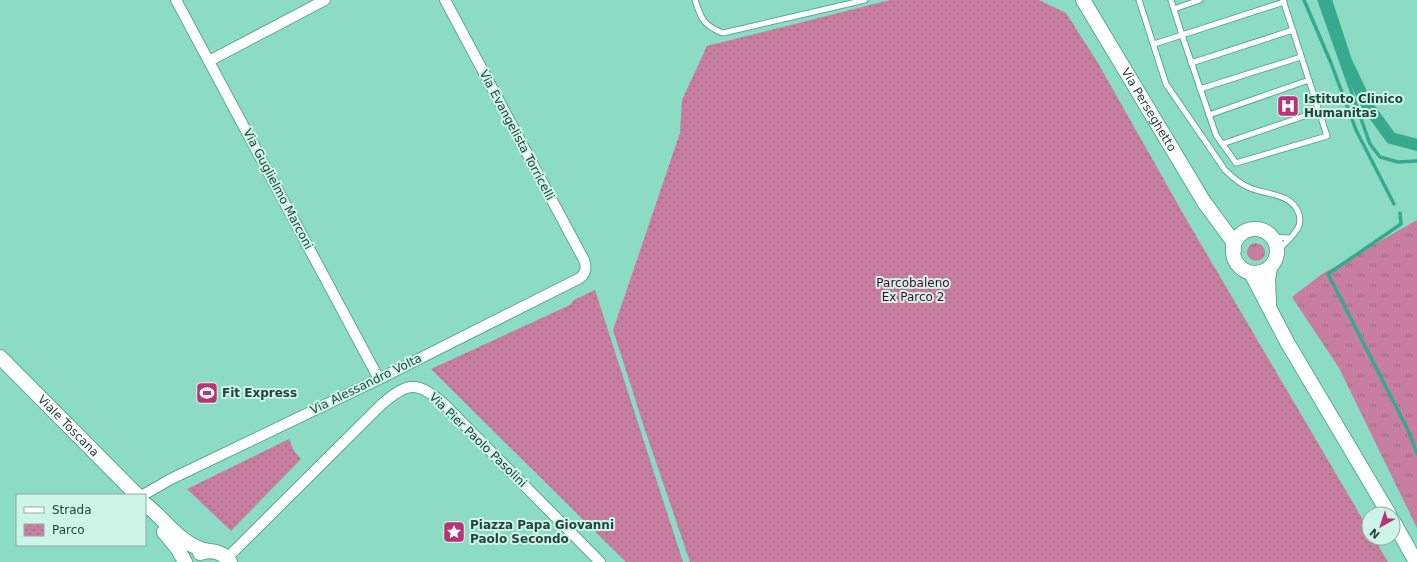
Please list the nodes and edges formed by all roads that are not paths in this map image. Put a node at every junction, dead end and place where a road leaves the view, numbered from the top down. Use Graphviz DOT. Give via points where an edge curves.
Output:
graph roads {
  1 [pos="176,0"];
  2 [pos="325,0"];
  3 [pos="445,0"];
  4 [pos="695,0"];
  5 [pos="865,0"];
  6 [pos="1083,0"];
  7 [pos="1139,0"];
  8 [pos="1171,0"];
  9 [pos="1200,0"];
  10 [pos="1283,1"];
  11 [pos="1174,9"];
  12 [pos="1293,30"];
  13 [pos="1182,35"];
  14 [pos="1154,44"];
  15 [pos="1301,57"];
  16 [pos="209,61"];
  17 [pos="1191,63"];
  18 [pos="1309,80"];
  19 [pos="1200,89"];
  20 [pos="1319,111"];
  21 [pos="1209,115"];
  22 [pos="1222,144"];
  23 [pos="1217,219"];
  24 [pos="1256,230"];
  25 [pos="1272,237"];
  26 [pos="1290,238"];
  27 [pos="1234,250"];
  28 [pos="1277,251"];
  29 [pos="1270,267"];
  30 [pos="586,270"];
  31 [pos="1251,273"];
  32 [pos="1269,309"];
  33 [pos="0,357"];
  34 [pos="379,379"];
  35 [pos="136,494"];
  36 [pos="145,494"];
  37 [pos="146,505"];
  38 [pos="146,506"];
  39 [pos="1384,506"];
  40 [pos="1401,535"];
  41 [pos="209,551"];
  42 [pos="229,560"];
  43 [pos="185,562"];
  44 [pos="190,562"];
  45 [pos="600,562"];
  46 [pos="1416,562"];
  1 -- 16 [label="street, Via Guglielmo Marconi"];
  2 -- 16 [label="street"];
  3 -- 30 [label="street, Via Evangelista Torricelli" via="584,260"];
  4 -- 5 [label="lane" via="704,23 723,33"];
  6 -- 23 [label="street, Via Perseghetto" via="1204,202"];
  7 -- 14 [label="lane"];
  8 -- 11 [label="lane"];
  9 -- 11 [label="lane"];
  10 -- 12 [label="lane"];
  10 -- 13 [label="lane"];
  11 -- 13 [label="lane"];
  12 -- 15 [label="lane"];
  12 -- 17 [label="lane"];
  13 -- 14 [label="lane"];
  13 -- 17 [label="lane"];
  14 -- 26 [label="lane" via="1166,84 1225,170 1249,188 1290,201 1296,208 1300,217 1298,227"];
  15 -- 18 [label="lane"];
  15 -- 19 [label="lane"];
  16 -- 34 [label="street, Via Guglielmo Marconi"];
  17 -- 19 [label="lane"];
  18 -- 20 [label="lane"];
  18 -- 21 [label="lane"];
  19 -- 21 [label="lane"];
  20 -- 22 [label="lane"];
  20 -- 22 [label="lane" via="1327,136 1236,163"];
  21 -- 22 [label="lane"];
  23 -- 24 [label="street" via="1237,227"];
  23 -- 27 [label="street, Via Perseghetto" via="1232,240"];
  24 -- 25 [label="street" via="1266,232"];
  24 -- 27 [label="street" via="1245,232 1239,237"];
  25 -- 26 [label="lane"];
  25 -- 28 [label="street"];
  26 -- 28 [label="lane"];
  27 -- 31 [label="street" via="1238,265"];
  28 -- 29 [label="street" via="1276,259"];
  29 -- 31 [label="street" via="1262,272"];
  29 -- 32 [label="street"];
  30 -- 34 [label="street, Via Alessandro Volta" via="580,278"];
  31 -- 32 [label="street"];
  32 -- 39 [label="street"];
  33 -- 35 [label="street, Viale Toscana"];
  34 -- 36 [label="street, Via Alessandro Volta"];
  37 -- 41 [label="street" via="188,543"];
  38 -- 43 [label="street"];
  40 -- 46 [label="street"];
  41 -- 42 [label="street" via="219,553"];
  41 -- 44 [label="street" via="198,554"];
  42 -- 45 [label="street, Via Pier Paolo Pasolini" via="381,405 402,389 412,387 431,392 445,405"];
}
